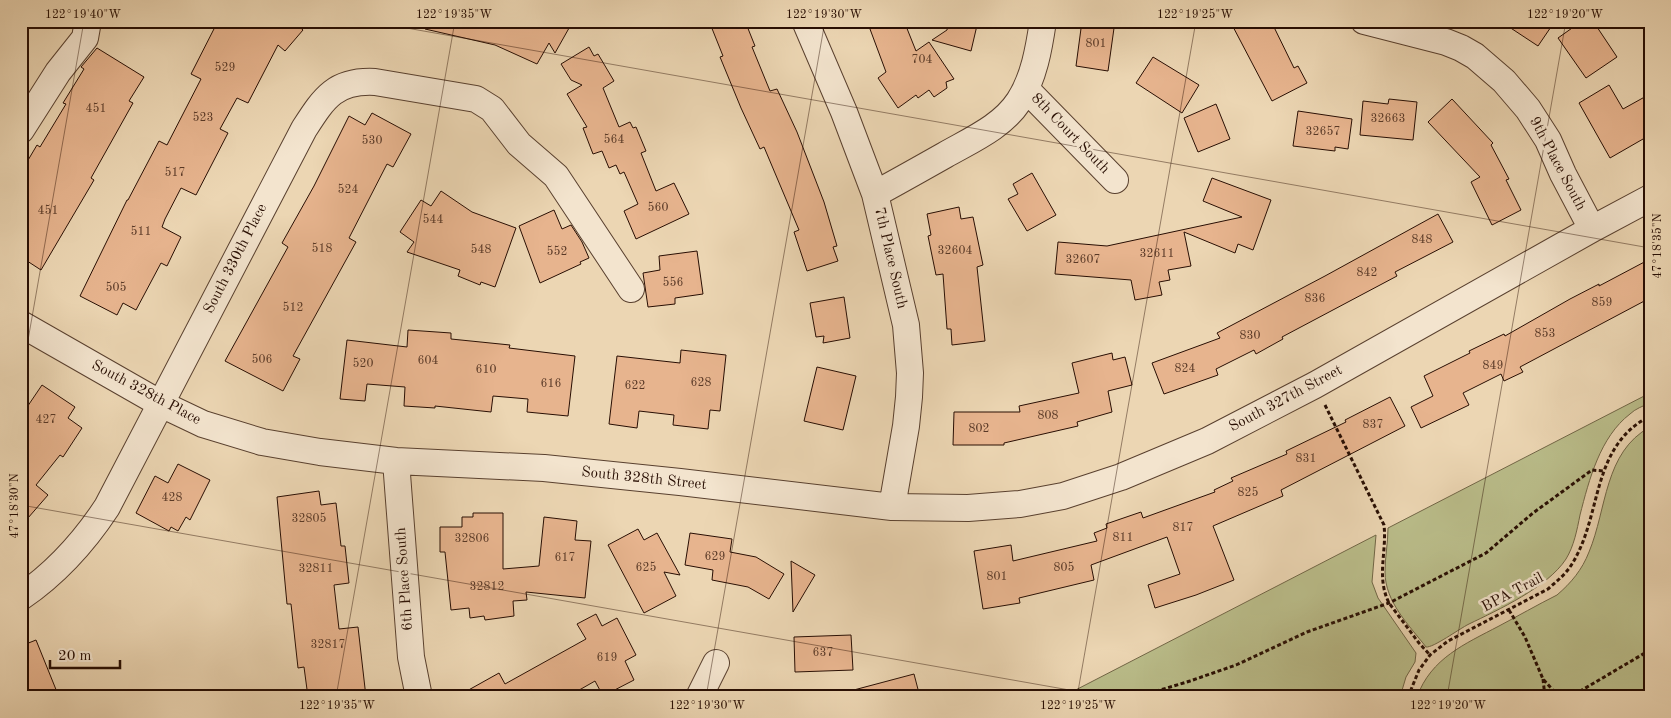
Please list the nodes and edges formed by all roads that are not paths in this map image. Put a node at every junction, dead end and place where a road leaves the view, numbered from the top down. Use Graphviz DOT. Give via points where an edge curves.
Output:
graph roads {
  1 [pos="88,21"];
  2 [pos="805,21"];
  3 [pos="1043,21"];
  4 [pos="1364,21"];
  5 [pos="1026,89"];
  6 [pos="21,130"];
  7 [pos="1114,180"];
  8 [pos="876,194"];
  9 [pos="1650,198"];
  10 [pos="1592,229"];
  11 [pos="632,289"];
  12 [pos="21,324"];
  13 [pos="161,404"];
  14 [pos="396,462"];
  15 [pos="892,507"];
  16 [pos="21,597"];
  17 [pos="716,663"];
  18 [pos="419,697"];
  19 [pos="699,697"];
  1 -- 6 [label="street" via="85,38 58,72"];
  2 -- 8 [label="street, 7th Place South"];
  3 -- 5 [label="street"];
  4 -- 10 [label="street, 9th Place South" via="1462,48 1504,81 1548,140"];
  5 -- 7 [label="street, 8th Court South"];
  5 -- 8 [label="street" via="1008,114 995,125"];
  8 -- 15 [label="street, 7th Place South" via="906,325 910,373 906,426"];
  9 -- 10 [label="street, South 327th Street"];
  10 -- 15 [label="street, South 327th Street" via="1315,385 1207,441 1121,477 1063,496 1020,504 968,508"];
  11 -- 13 [label="street, South 330th Place" via="556,176 519,144 492,109 476,99 375,82 347,84 322,103 304,129"];
  12 -- 13 [label="street, South 328th Place"];
  13 -- 14 [label="street, South 328th Place" via="203,424 262,442"];
  13 -- 16 [label="street, South 330th Place" via="119,485 86,538 45,579"];
  14 -- 15 [label="street, South 328th Street" via="544,468"];
  14 -- 18 [label="street, 6th Place South" via="411,657"];
  17 -- 19 [label="street"];
}
